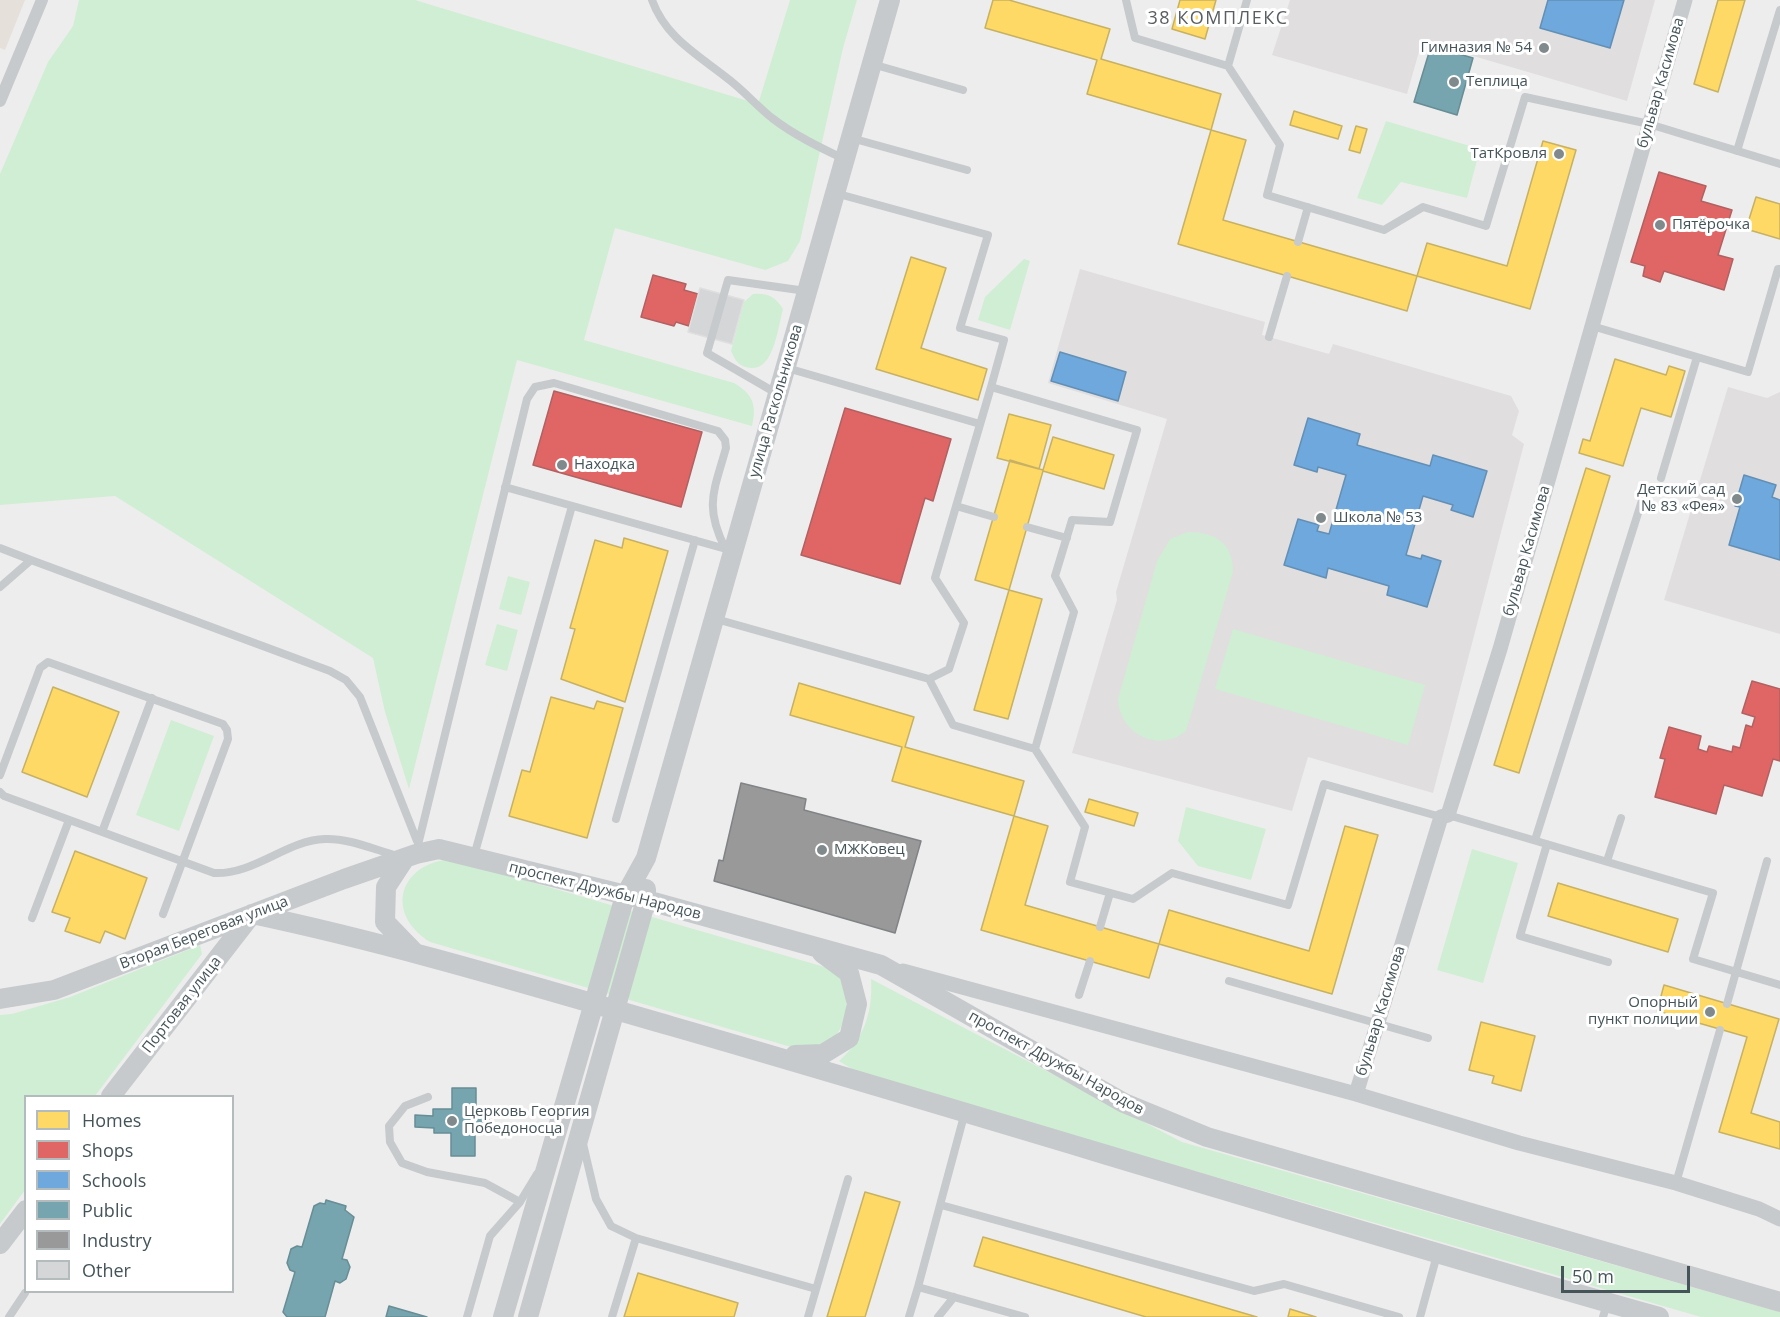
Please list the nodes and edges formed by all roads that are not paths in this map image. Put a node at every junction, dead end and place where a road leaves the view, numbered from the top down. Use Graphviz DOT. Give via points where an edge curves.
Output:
graph roads {
  1 [pos="42,0"];
  2 [pos="652,0"];
  3 [pos="890,0"];
  4 [pos="1126,0"];
  5 [pos="1247,0"];
  6 [pos="1685,0"];
  7 [pos="1780,10"];
  8 [pos="871,64"];
  9 [pos="1228,66"];
  10 [pos="963,90"];
  11 [pos="0,101"];
  12 [pos="1649,124"];
  13 [pos="850,138"];
  14 [pos="1737,151"];
  15 [pos="844,159"];
  16 [pos="1780,164"];
  17 [pos="967,170"];
  18 [pos="834,192"];
  19 [pos="1308,207"];
  20 [pos="1298,242"];
  21 [pos="1780,269"];
  22 [pos="1287,276"];
  23 [pos="808,291"];
  24 [pos="1592,326"];
  25 [pos="1269,337"];
  26 [pos="1697,357"];
  27 [pos="786,368"];
  28 [pos="991,387"];
  29 [pos="778,393"];
  30 [pos="980,424"];
  31 [pos="1661,478"];
  32 [pos="505,487"];
  33 [pos="1645,491"];
  34 [pos="572,506"];
  35 [pos="956,506"];
  36 [pos="994,517"];
  37 [pos="1027,527"];
  38 [pos="1067,538"];
  39 [pos="695,540"];
  40 [pos="0,548"];
  41 [pos="729,550"];
  42 [pos="31,560"];
  43 [pos="0,587"];
  44 [pos="714,618"];
  45 [pos="929,679"];
  46 [pos="152,698"];
  47 [pos="1035,749"];
  48 [pos="0,775"];
  49 [pos="0,792"];
  50 [pos="1445,816"];
  51 [pos="1621,818"];
  52 [pos="616,819"];
  53 [pos="69,820"];
  54 [pos="102,832"];
  55 [pos="1535,840"];
  56 [pos="1547,844"];
  57 [pos="439,849"];
  58 [pos="413,852"];
  59 [pos="473,857"];
  60 [pos="646,858"];
  61 [pos="1607,861"];
  62 [pos="1767,861"];
  63 [pos="182,862"];
  64 [pos="1110,892"];
  65 [pos="626,896"];
  66 [pos="646,900"];
  67 [pos="163,914"];
  68 [pos="252,914"];
  69 [pos="33,918"];
  70 [pos="1100,927"];
  71 [pos="814,946"];
  72 [pos="414,952"];
  73 [pos="1090,961"];
  74 [pos="1608,962"];
  75 [pos="881,965"];
  76 [pos="1736,972"];
  77 [pos="1229,981"];
  78 [pos="1780,985"];
  79 [pos="1079,995"];
  80 [pos="0,999"];
  81 [pos="1727,1004"];
  82 [pos="592,1005"];
  83 [pos="617,1011"];
  84 [pos="1377,1023"];
  85 [pos="1719,1029"];
  86 [pos="1428,1038"];
  87 [pos="780,1056"];
  88 [pos="1356,1094"];
  89 [pos="112,1095"];
  90 [pos="428,1097"];
  91 [pos="965,1112"];
  92 [pos="581,1135"];
  93 [pos="550,1152"];
  94 [pos="848,1179"];
  95 [pos="1676,1183"];
  96 [pos="520,1202"];
  97 [pos="940,1205"];
  98 [pos="24,1213"];
  99 [pos="1780,1219"];
  100 [pos="636,1238"];
  101 [pos="0,1244"];
  102 [pos="1438,1254"];
  103 [pos="918,1287"];
  104 [pos="816,1289"];
  105 [pos="25,1293"];
  106 [pos="954,1297"];
  107 [pos="1780,1302"];
  108 [pos="1605,1310"];
  109 [pos="9,1317"];
  110 [pos="467,1317"];
  111 [pos="503,1317"];
  112 [pos="528,1317"];
  113 [pos="612,1317"];
  114 [pos="808,1317"];
  115 [pos="909,1317"];
  116 [pos="938,1317"];
  117 [pos="1025,1317"];
  118 [pos="1399,1317"];
  119 [pos="1420,1317"];
  120 [pos="1659,1317"];
  1 -- 11 [label="street"];
  2 -- 15 [label="lane" via="666,29 772,118 801,138"];
  3 -- 8 [label="street, улица Раскольникова"];
  4 -- 9 [label="lane" via="1135,38"];
  5 -- 9 [label="lane"];
  6 -- 12 [label="street, бульвар Касимова"];
  7 -- 14 [label="lane"];
  8 -- 10 [label="lane"];
  8 -- 13 [label="street, улица Раскольникова"];
  9 -- 19 [label="lane" via="1280,146 1267,195"];
  12 -- 14 [label="lane"];
  12 -- 19 [label="lane" via="1525,97 1486,226 1423,207 1384,230"];
  12 -- 24 [label="street, бульвар Касимова"];
  13 -- 15 [label="street, улица Раскольникова"];
  13 -- 17 [label="lane"];
  14 -- 16 [label="lane"];
  15 -- 18 [label="street, улица Раскольникова"];
  18 -- 23 [label="street, улица Раскольникова"];
  18 -- 28 [label="lane" via="988,235 960,328 1004,340"];
  19 -- 20 [label="lane"];
  21 -- 26 [label="lane" via="1748,372"];
  22 -- 25 [label="lane"];
  23 -- 27 [label="street, улица Раскольникова"];
  23 -- 29 [label="lane" via="728,280 707,353"];
  24 -- 26 [label="lane"];
  24 -- 50 [label="street, бульвар Касимова" via="1500,650"];
  26 -- 31 [label="lane"];
  27 -- 29 [label="street, улица Раскольникова"];
  27 -- 30 [label="lane"];
  28 -- 30 [label="lane"];
  28 -- 38 [label="lane" via="1137,430 1110,522 1072,520"];
  29 -- 41 [label="street, улица Раскольникова"];
  30 -- 35 [label="lane"];
  32 -- 34 [label="lane"];
  32 -- 41 [label="lane" via="531,392 547,382 588,393 712,428 722,435 726,447 711,514"];
  32 -- 58 [label="lane"];
  33 -- 55 [label="lane"];
  34 -- 39 [label="lane"];
  34 -- 59 [label="lane"];
  35 -- 36 [label="lane"];
  35 -- 45 [label="lane" via="935,578 964,623 949,669"];
  37 -- 38 [label="lane"];
  38 -- 47 [label="lane" via="1055,576 1074,612"];
  39 -- 41 [label="lane"];
  39 -- 52 [label="lane"];
  40 -- 42 [label="lane"];
  41 -- 44 [label="street, улица Раскольникова"];
  42 -- 43 [label="lane"];
  42 -- 58 [label="lane" via="346,680 360,697"];
  44 -- 45 [label="lane"];
  44 -- 60 [label="street, улица Раскольникова"];
  45 -- 47 [label="lane" via="952,724"];
  46 -- 48 [label="lane" via="54,662 45,663"];
  46 -- 54 [label="lane"];
  46 -- 63 [label="lane" via="223,724 228,734"];
  47 -- 64 [label="lane" via="1085,827 1070,882"];
  49 -- 53 [label="lane"];
  50 -- 55 [label="lane"];
  50 -- 64 [label="lane" via="1324,784 1288,905 1172,873 1133,899"];
  50 -- 84 [label="street, бульвар Касимова"];
  51 -- 61 [label="lane"];
  53 -- 54 [label="lane"];
  53 -- 69 [label="lane"];
  54 -- 63 [label="lane"];
  55 -- 56 [label="lane"];
  56 -- 61 [label="lane"];
  56 -- 74 [label="lane" via="1520,936"];
  57 -- 58 [label="street, Вторая Береговая улица"];
  57 -- 59 [label="street, проспект Дружбы Народов"];
  58 -- 63 [label="lane" via="326,838 227,873"];
  58 -- 68 [label="street, Вторая Береговая улица"];
  58 -- 72 [label="street" via="386,887 385,922"];
  59 -- 65 [label="street, проспект Дружбы Народов"];
  60 -- 65 [label="street"];
  60 -- 66 [label="street"];
  61 -- 76 [label="lane" via="1713,893 1693,959"];
  62 -- 76 [label="lane"];
  63 -- 67 [label="lane"];
  64 -- 70 [label="lane"];
  65 -- 66 [label="street, проспект Дружбы Народов"];
  65 -- 82 [label="street"];
  66 -- 71 [label="street, проспект Дружбы Народов"];
  66 -- 83 [label="street"];
  68 -- 72 [label="street"];
  68 -- 80 [label="street, Вторая Береговая улица" via="54,990"];
  68 -- 89 [label="street, Портовая улица"];
  71 -- 75 [label="street, проспект Дружбы Народов"];
  71 -- 87 [label="street" via="849,973 857,1004 849,1038 823,1054"];
  72 -- 82 [label="street"];
  73 -- 79 [label="lane"];
  75 -- 88 [label="street"];
  75 -- 107 [label="street, проспект Дружбы Народов" via="1124,1103 1207,1137"];
  76 -- 78 [label="lane"];
  76 -- 81 [label="lane"];
  77 -- 84 [label="lane"];
  82 -- 83 [label="street"];
  82 -- 93 [label="street"];
  83 -- 87 [label="street"];
  83 -- 92 [label="street"];
  84 -- 86 [label="lane"];
  84 -- 88 [label="street, бульвар Касимова"];
  85 -- 95 [label="lane"];
  87 -- 91 [label="street"];
  88 -- 95 [label="street" via="1519,1143"];
  90 -- 96 [label="lane" via="405,1106 389,1126 390,1142 402,1163 485,1183"];
  91 -- 97 [label="lane"];
  91 -- 102 [label="street"];
  92 -- 100 [label="lane" via="596,1199 611,1226"];
  92 -- 112 [label="street"];
  93 -- 96 [label="lane"];
  93 -- 111 [label="street"];
  94 -- 104 [label="lane"];
  95 -- 99 [label="street"];
  96 -- 110 [label="lane" via="490,1236"];
  97 -- 103 [label="lane"];
  97 -- 118 [label="lane" via="1254,1291 1284,1284"];
  98 -- 101 [label="street"];
  100 -- 104 [label="lane"];
  100 -- 113 [label="lane"];
  102 -- 108 [label="street"];
  102 -- 119 [label="lane"];
  103 -- 106 [label="lane"];
  103 -- 115 [label="lane"];
  104 -- 114 [label="lane"];
  105 -- 109 [label="lane"];
  106 -- 116 [label="lane"];
  106 -- 117 [label="lane"];
  108 -- 120 [label="street"];
}
